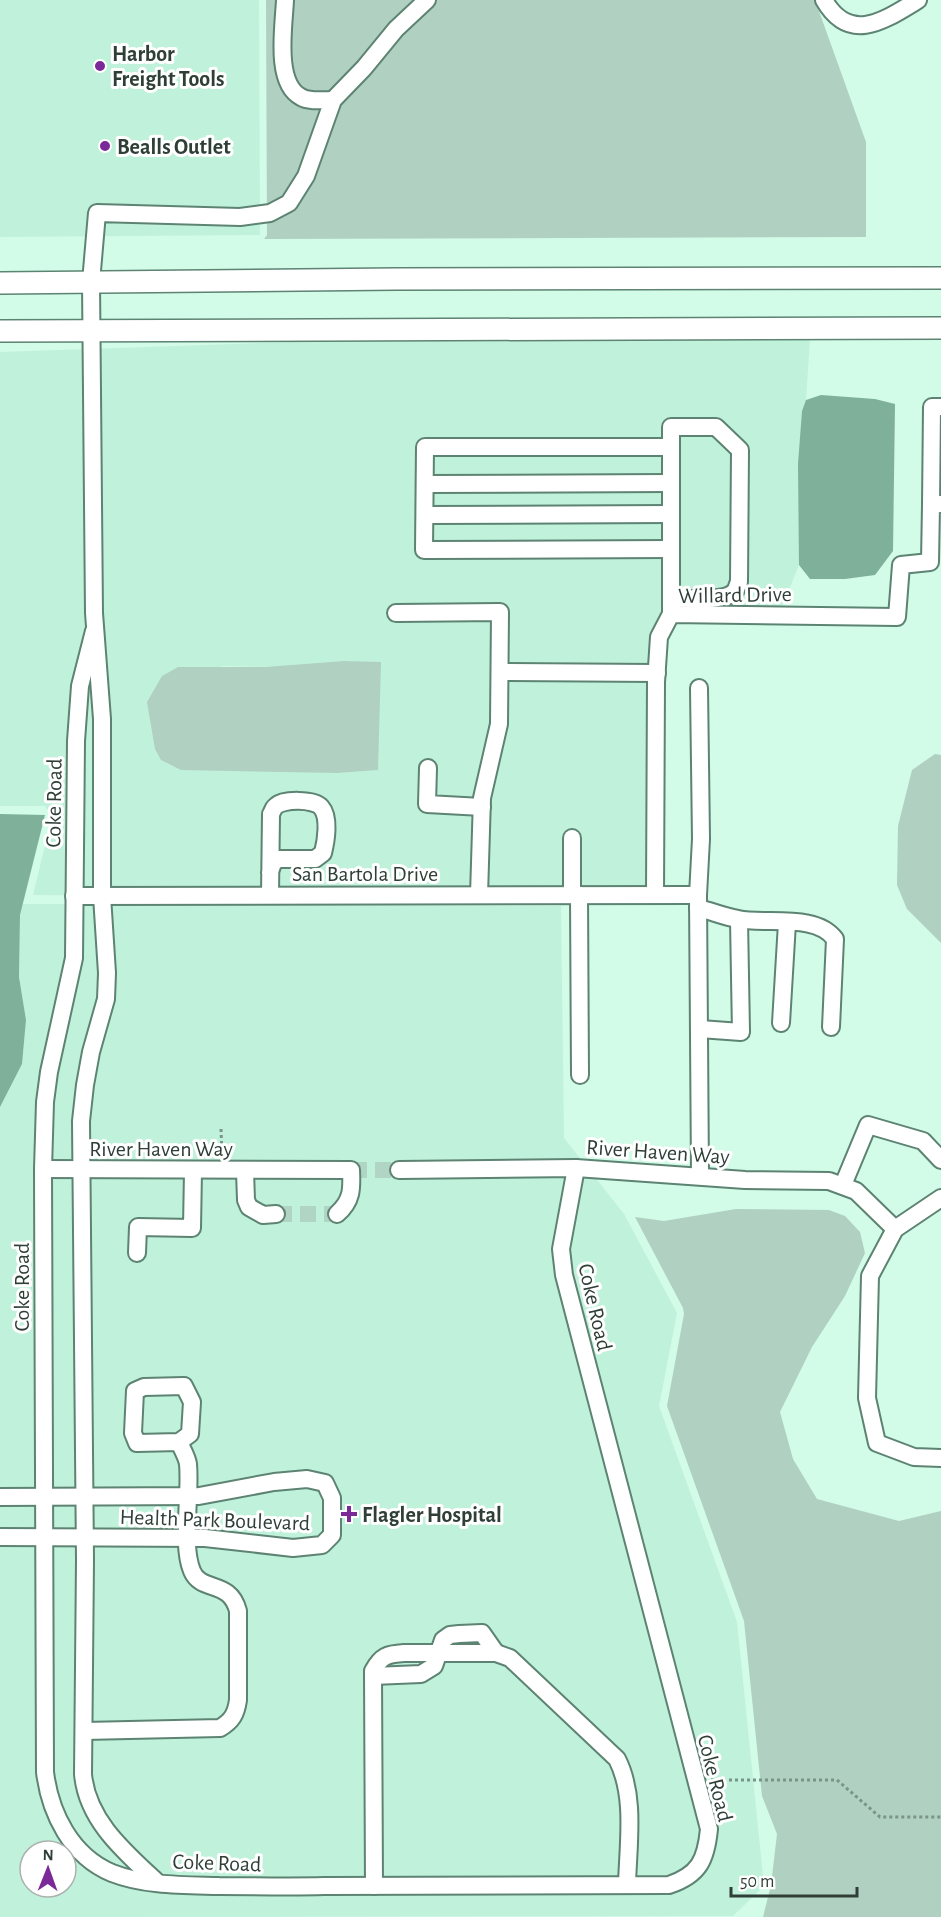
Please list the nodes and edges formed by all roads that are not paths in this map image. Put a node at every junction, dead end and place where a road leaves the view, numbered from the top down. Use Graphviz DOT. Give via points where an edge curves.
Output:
graph roads {
  1 [pos="285,0"];
  2 [pos="427,0"];
  3 [pos="824,0"];
  4 [pos="918,0"];
  5 [pos="333,100"];
  6 [pos="941,278"];
  7 [pos="91,282"];
  8 [pos="0,284"];
  9 [pos="941,328"];
  10 [pos="92,330"];
  11 [pos="0,331"];
  12 [pos="941,407"];
  13 [pos="671,447"];
  14 [pos="671,483"];
  15 [pos="425,484"];
  16 [pos="936,504"];
  17 [pos="671,514"];
  18 [pos="425,515"];
  19 [pos="671,549"];
  20 [pos="671,606"];
  21 [pos="396,613"];
  22 [pos="94,631"];
  23 [pos="501,672"];
  24 [pos="657,673"];
  25 [pos="699,688"];
  26 [pos="428,768"];
  27 [pos="482,807"];
  28 [pos="572,838"];
  29 [pos="270,872"];
  30 [pos="270,895"];
  31 [pos="479,895"];
  32 [pos="575,895"];
  33 [pos="655,895"];
  34 [pos="74,896"];
  35 [pos="102,896"];
  36 [pos="698,902"];
  37 [pos="740,920"];
  38 [pos="787,923"];
  39 [pos="781,1023"];
  40 [pos="831,1027"];
  41 [pos="700,1029"];
  42 [pos="580,1075"];
  43 [pos="941,1160"];
  44 [pos="576,1168"];
  45 [pos="43,1169"];
  46 [pos="82,1170"];
  47 [pos="399,1170"];
  48 [pos="193,1171"];
  49 [pos="245,1171"];
  50 [pos="700,1176"];
  51 [pos="843,1185"];
  52 [pos="941,1198"];
  53 [pos="276,1214"];
  54 [pos="337,1214"];
  55 [pos="896,1229"];
  56 [pos="137,1252"];
  57 [pos="179,1442"];
  58 [pos="941,1458"];
  59 [pos="188,1496"];
  60 [pos="0,1497"];
  61 [pos="45,1497"];
  62 [pos="84,1497"];
  63 [pos="0,1537"];
  64 [pos="44,1537"];
  65 [pos="84,1537"];
  66 [pos="188,1538"];
  67 [pos="84,1731"];
  68 [pos="158,1882"];
  69 [pos="627,1885"];
  70 [pos="374,1886"];
  1 -- 5 [label="street" via="283,56 287,80 302,98"];
  2 -- 5 [label="street"];
  3 -- 4 [label="street" via="830,11 850,24 872,25"];
  5 -- 7 [label="street, Coke Road" via="306,176 289,203 270,213 240,217 97,213"];
  6 -- 7 [label="main road"];
  7 -- 8 [label="main road"];
  7 -- 10 [label="street, Coke Road"];
  9 -- 10 [label="main road"];
  10 -- 11 [label="main road"];
  10 -- 22 [label="street, Coke Road"];
  12 -- 16 [label="street" via="932,407"];
  13 -- 14 [label="street"];
  13 -- 15 [label="street" via="425,447"];
  13 -- 20 [label="street" via="671,427 717,427 740,450 739,582 734,592 716,599"];
  14 -- 15 [label="street"];
  14 -- 17 [label="street"];
  15 -- 18 [label="street"];
  16 -- 20 [label="street, Willard Drive" via="930,561 901,565 897,616"];
  17 -- 18 [label="street"];
  17 -- 19 [label="street"];
  18 -- 19 [label="street" via="424,550"];
  19 -- 20 [label="street"];
  20 -- 24 [label="street, Willard Drive" via="659,637"];
  21 -- 23 [label="street" via="500,612"];
  22 -- 34 [label="street, Coke Road" via="80,686"];
  22 -- 35 [label="street, Coke Road" via="102,719"];
  23 -- 24 [label="street"];
  23 -- 27 [label="street" via="499,724"];
  24 -- 33 [label="street, Willard Drive"];
  25 -- 36 [label="street"];
  26 -- 27 [label="street" via="427,804"];
  27 -- 31 [label="street"];
  28 -- 32 [label="street"];
  29 -- 29 [label="street" via="278,859 315,860 323,853 322,808 309,802 276,805 272,814"];
  29 -- 30 [label="street"];
  30 -- 31 [label="street, San Bartola Drive"];
  30 -- 35 [label="street, San Bartola Drive"];
  31 -- 32 [label="street, San Bartola Drive"];
  32 -- 33 [label="street, San Bartola Drive"];
  32 -- 42 [label="street"];
  33 -- 36 [label="street, San Bartola Drive"];
  34 -- 35 [label="street, San Bartola Drive"];
  34 -- 45 [label="street, Coke Road" via="74,958 49,1072"];
  35 -- 46 [label="street, Coke Road" via="106,999 85,1086"];
  36 -- 37 [label="street, San Bartola Drive"];
  36 -- 41 [label="street"];
  37 -- 38 [label="street, San Bartola Drive"];
  37 -- 41 [label="street" via="741,1032"];
  38 -- 39 [label="street"];
  38 -- 40 [label="street, San Bartola Drive" via="814,924 835,939"];
  41 -- 50 [label="street"];
  43 -- 51 [label="street" via="923,1141 868,1125"];
  44 -- 47 [label="street, River Haven Way"];
  44 -- 50 [label="street, River Haven Way"];
  44 -- 69 [label="street, Coke Road" via="561,1249 564,1275 709,1829 707,1847 692,1874 669,1885"];
  45 -- 46 [label="street, River Haven Way"];
  45 -- 61 [label="street, Coke Road"];
  46 -- 48 [label="street, River Haven Way"];
  46 -- 62 [label="street, Coke Road"];
  48 -- 49 [label="street, River Haven Way"];
  48 -- 56 [label="street" via="192,1228 138,1227"];
  49 -- 53 [label="street" via="249,1207 263,1215"];
  49 -- 54 [label="street, River Haven Way" via="351,1170 352,1192 347,1205"];
  50 -- 51 [label="street, River Haven Way" via="829,1181"];
  51 -- 55 [label="street, River Haven Way" via="867,1200"];
  52 -- 55 [label="street"];
  55 -- 58 [label="street" via="870,1276 867,1398 877,1443 914,1457"];
  57 -- 57 [label="street" via="136,1443 132,1433 135,1391 144,1387 184,1386 192,1402 190,1434"];
  57 -- 59 [label="street" via="188,1462"];
  59 -- 62 [label="street, Health Park Boulevard"];
  59 -- 66 [label="street"];
  59 -- 66 [label="street, Health Park Boulevard" via="274,1482 307,1479 325,1483 332,1498 332,1535 322,1545 293,1548"];
  60 -- 61 [label="street, Health Park Boulevard"];
  61 -- 62 [label="street, Health Park Boulevard"];
  61 -- 64 [label="street, Coke Road"];
  62 -- 65 [label="street, Coke Road"];
  63 -- 64 [label="street, Health Park Boulevard"];
  64 -- 65 [label="street, Health Park Boulevard"];
  64 -- 68 [label="street, Coke Road" via="45,1772 53,1812 79,1849 95,1863 111,1873"];
  65 -- 66 [label="street, Health Park Boulevard"];
  65 -- 67 [label="street, Coke Road"];
  66 -- 67 [label="street" via="193,1574 228,1592 236,1601 236,1711 230,1722 220,1728"];
  67 -- 68 [label="street, Coke Road" via="84,1784 96,1815 122,1849"];
  68 -- 70 [label="street, Coke Road"];
  69 -- 70 [label="street, Coke Road"];
  69 -- 70 [label="street" via="629,1797 617,1759 510,1658 496,1653 440,1653 391,1654 379,1660 373,1676"];
}
